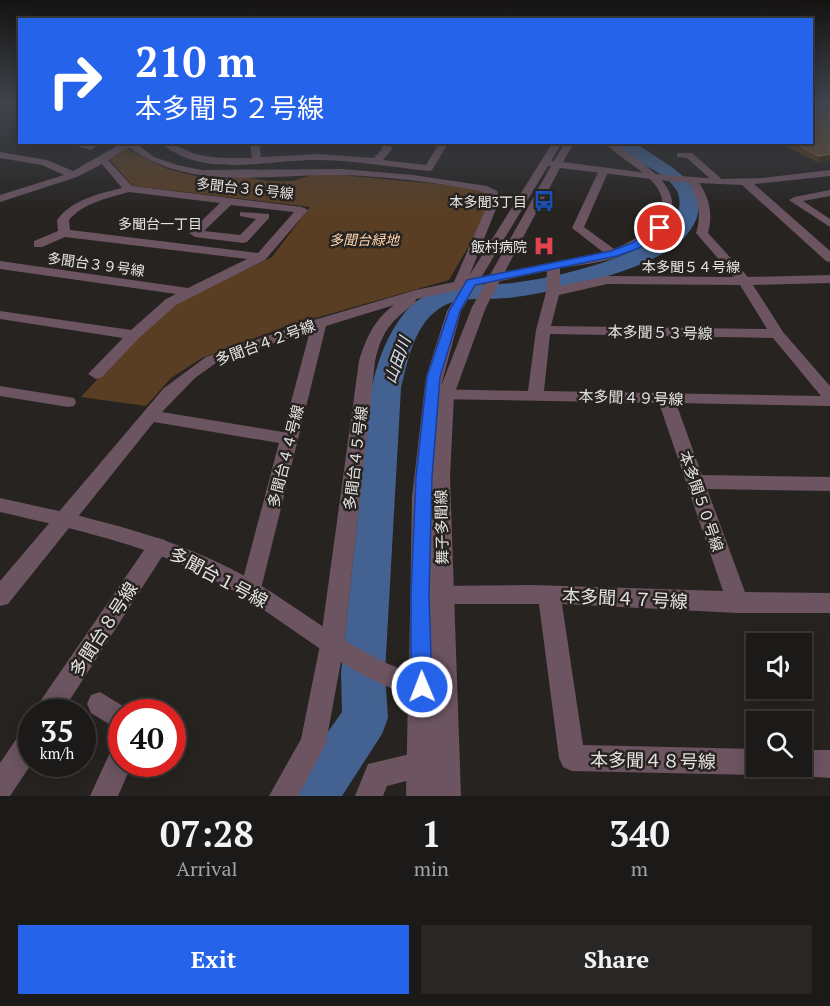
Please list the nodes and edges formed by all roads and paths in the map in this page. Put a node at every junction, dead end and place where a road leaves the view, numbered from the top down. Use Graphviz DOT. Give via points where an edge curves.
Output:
graph roads {
  1 [pos="77,144"];
  2 [pos="95,144"];
  3 [pos="130,144"];
  4 [pos="166,144"];
  5 [pos="254,144"];
  6 [pos="386,144"];
  7 [pos="445,144"];
  8 [pos="557,144"];
  9 [pos="567,144"];
  10 [pos="611,144"];
  11 [pos="0,155"];
  12 [pos="688,155"];
  13 [pos="102,159"];
  14 [pos="257,159"];
  15 [pos="375,163"];
  16 [pos="545,163"];
  17 [pos="557,164"];
  18 [pos="604,170"];
  19 [pos="830,173"];
  20 [pos="73,175"];
  21 [pos="654,177"];
  22 [pos="692,180"];
  23 [pos="720,182"];
  24 [pos="745,182"];
  25 [pos="129,189"];
  26 [pos="830,193"];
  27 [pos="0,199"];
  28 [pos="228,202"];
  29 [pos="218,211"];
  30 [pos="830,224"];
  31 [pos="64,233"];
  32 [pos="38,244"];
  33 [pos="613,254"];
  34 [pos="261,257"];
  35 [pos="830,258"];
  36 [pos="0,265"];
  37 [pos="554,267"];
  38 [pos="493,279"];
  39 [pos="830,279"];
  40 [pos="744,281"];
  41 [pos="465,283"];
  42 [pos="188,292"];
  43 [pos="421,292"];
  44 [pos="552,292"];
  45 [pos="0,315"];
  46 [pos="319,323"];
  47 [pos="543,330"];
  48 [pos="777,334"];
  49 [pos="134,335"];
  50 [pos="96,374"];
  51 [pos="0,391"];
  52 [pos="439,394"];
  53 [pos="536,394"];
  54 [pos="830,396"];
  55 [pos="666,399"];
  56 [pos="830,401"];
  57 [pos="68,402"];
  58 [pos="150,416"];
  59 [pos="290,440"];
  60 [pos="696,482"];
  61 [pos="830,484"];
  62 [pos="0,505"];
  63 [pos="63,519"];
  64 [pos="158,546"];
  65 [pos="251,590"];
  66 [pos="431,595"];
  67 [pos="549,595"];
  68 [pos="0,597"];
  69 [pos="738,603"];
  70 [pos="830,603"];
  71 [pos="332,645"];
  72 [pos="434,687"];
  73 [pos="57,699"];
  74 [pos="100,704"];
  75 [pos="108,710"];
  76 [pos="18,759"];
  77 [pos="746,762"];
  78 [pos="433,763"];
  79 [pos="812,763"];
  80 [pos="830,764"];
  81 [pos="112,777"];
  82 [pos="0,787"];
  83 [pos="104,796"];
  84 [pos="284,796"];
  85 [pos="369,796"];
  86 [pos="420,796"];
  87 [pos="447,796"];
  1 -- 2 [label="street"];
  3 -- 13 [label="street" via="121,145"];
  3 -- 41 [label="street" via="154,159 194,174 341,172 483,188 493,193 495,199"];
  4 -- 14 [label="street" via="213,161"];
  5 -- 14 [label="street"];
  6 -- 15 [label="street" via="387,149"];
  7 -- 15 [label="street" via="429,168"];
  8 -- 16 [label="street, 舞子多聞線"];
  9 -- 17 [label="street, 舞子多聞線"];
  10 -- 21 [label="street"];
  11 -- 20 [label="street" via="44,162"];
  12 -- 23 [label="street"];
  13 -- 20 [label="street"];
  13 -- 25 [label="street"];
  14 -- 15 [label="street" via="318,157"];
  16 -- 17 [label="street"];
  16 -- 41 [label="street, 舞子多聞線"];
  17 -- 18 [label="street"];
  17 -- 38 [label="street, 舞子多聞線"];
  18 -- 21 [label="street"];
  18 -- 33 [label="street" via="578,228"];
  19 -- 24 [label="street"];
  20 -- 27 [label="street"];
  21 -- 22 [label="street"];
  21 -- 33 [label="street" via="666,193 669,209 660,228 636,245"];
  22 -- 23 [label="street"];
  22 -- 40 [label="street" via="706,211 702,233"];
  23 -- 24 [label="street"];
  24 -- 35 [label="street"];
  25 -- 28 [label="street, 多聞台３６号線"];
  25 -- 31 [label="street" via="72,209 63,220"];
  26 -- 30 [label="street" via="794,200"];
  28 -- 29 [label="street"];
  28 -- 34 [label="street, 多聞台３６号線" via="302,210"];
  29 -- 29 [label="street" via="195,233 243,238 265,216"];
  31 -- 32 [label="street"];
  31 -- 34 [label="street"];
  33 -- 37 [label="street, 多聞台４２号線"];
  34 -- 42 [label="street, 多聞台３６号線"];
  36 -- 42 [label="street, 多聞台３９号線"];
  37 -- 38 [label="street, 多聞台４２号線"];
  37 -- 44 [label="street"];
  38 -- 41 [label="street, 多聞台４２号線"];
  38 -- 52 [label="street, 舞子多聞線"];
  39 -- 40 [label="street, 本多聞５４号線"];
  40 -- 44 [label="street, 本多聞５４号線" via="607,280"];
  40 -- 48 [label="street"];
  41 -- 43 [label="street, 多聞台４２号線"];
  41 -- 52 [label="street, 舞子多聞線" via="442,345"];
  42 -- 49 [label="street, 多聞台３６号線"];
  43 -- 46 [label="street, 多聞台４２号線"];
  43 -- 71 [label="street, 多聞台４５号線" via="386,318 373,337"];
  44 -- 47 [label="street"];
  45 -- 49 [label="street"];
  46 -- 58 [label="street, 多聞台４２号線" via="211,360 189,375"];
  46 -- 59 [label="street, 多聞台４４号線"];
  47 -- 48 [label="street, 本多聞５３号線"];
  47 -- 53 [label="street"];
  48 -- 54 [label="street"];
  49 -- 50 [label="street, 多聞台３６号線"];
  51 -- 57 [label="street"];
  52 -- 53 [label="street, 本多聞４９号線"];
  52 -- 66 [label="street, 舞子多聞線" via="422,497"];
  53 -- 55 [label="street, 本多聞４９号線"];
  55 -- 56 [label="street, 本多聞４９号線"];
  55 -- 60 [label="street, 本多聞５０号線"];
  58 -- 59 [label="street"];
  58 -- 63 [label="street, 多聞台４２号線"];
  59 -- 65 [label="street, 多聞台４４号線"];
  60 -- 61 [label="street"];
  60 -- 69 [label="street, 本多聞５０号線"];
  62 -- 63 [label="street, 多聞台１号線"];
  63 -- 64 [label="street, 多聞台１号線"];
  63 -- 68 [label="street, 多聞台４２号線"];
  64 -- 65 [label="street, 多聞台１号線"];
  64 -- 73 [label="street, 多聞台８号線"];
  65 -- 71 [label="street, 多聞台１号線"];
  66 -- 67 [label="street, 本多聞４７号線"];
  66 -- 72 [label="street, 舞子多聞線"];
  67 -- 69 [label="street, 本多聞４７号線"];
  67 -- 77 [label="street, 本多聞４８号線" via="572,758"];
  69 -- 70 [label="street, 本多聞４７号線"];
  71 -- 72 [label="street, 多聞台１号線" via="388,677"];
  71 -- 84 [label="street, 多聞台４５号線" via="313,743"];
  72 -- 78 [label="street, 舞子多聞線"];
  74 -- 75 [label="street"];
  76 -- 82 [label="street"];
  78 -- 85 [label="street" via="378,774"];
  78 -- 86 [label="street, 舞子多聞線"];
  78 -- 87 [label="street, 舞子多聞線"];
  79 -- 80 [label="street"];
  81 -- 83 [label="street"];
}
